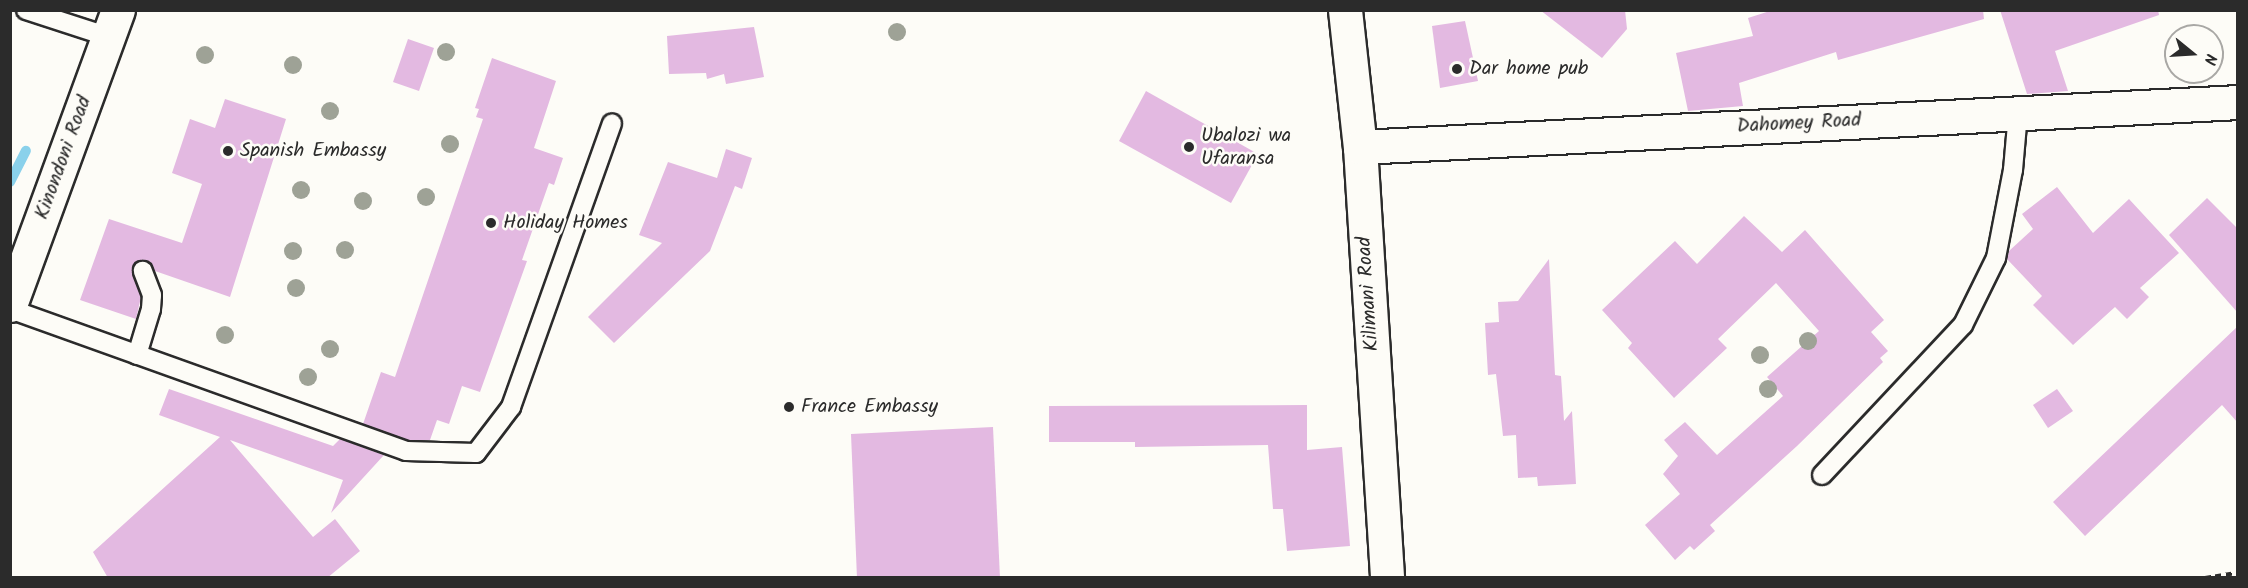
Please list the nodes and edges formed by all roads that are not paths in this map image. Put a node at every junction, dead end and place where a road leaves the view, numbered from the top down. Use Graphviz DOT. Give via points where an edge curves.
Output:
graph roads {
  1 [pos="26,10"];
  2 [pos="1345,10"];
  3 [pos="113,24"];
  4 [pos="2238,102"];
  5 [pos="2018,113"];
  6 [pos="612,123"];
  7 [pos="1360,147"];
  8 [pos="143,271"];
  9 [pos="10,307"];
  10 [pos="137,355"];
  11 [pos="1822,475"];
  12 [pos="1388,578"];
  1 -- 3 [label="lane"];
  2 -- 7 [label="street, Kilimani Road"];
  3 -- 9 [label="street, Kinondoni Road"];
  4 -- 5 [label="street, Dahomey Road"];
  5 -- 7 [label="street, Dahomey Road"];
  5 -- 11 [label="lane" via="2013,170 1996,258 1963,325"];
  6 -- 10 [label="lane" via="511,407 476,453 406,451"];
  7 -- 12 [label="street, Kilimani Road"];
  8 -- 10 [label="lane" via="152,295 151,309"];
  9 -- 10 [label="lane"];
}
